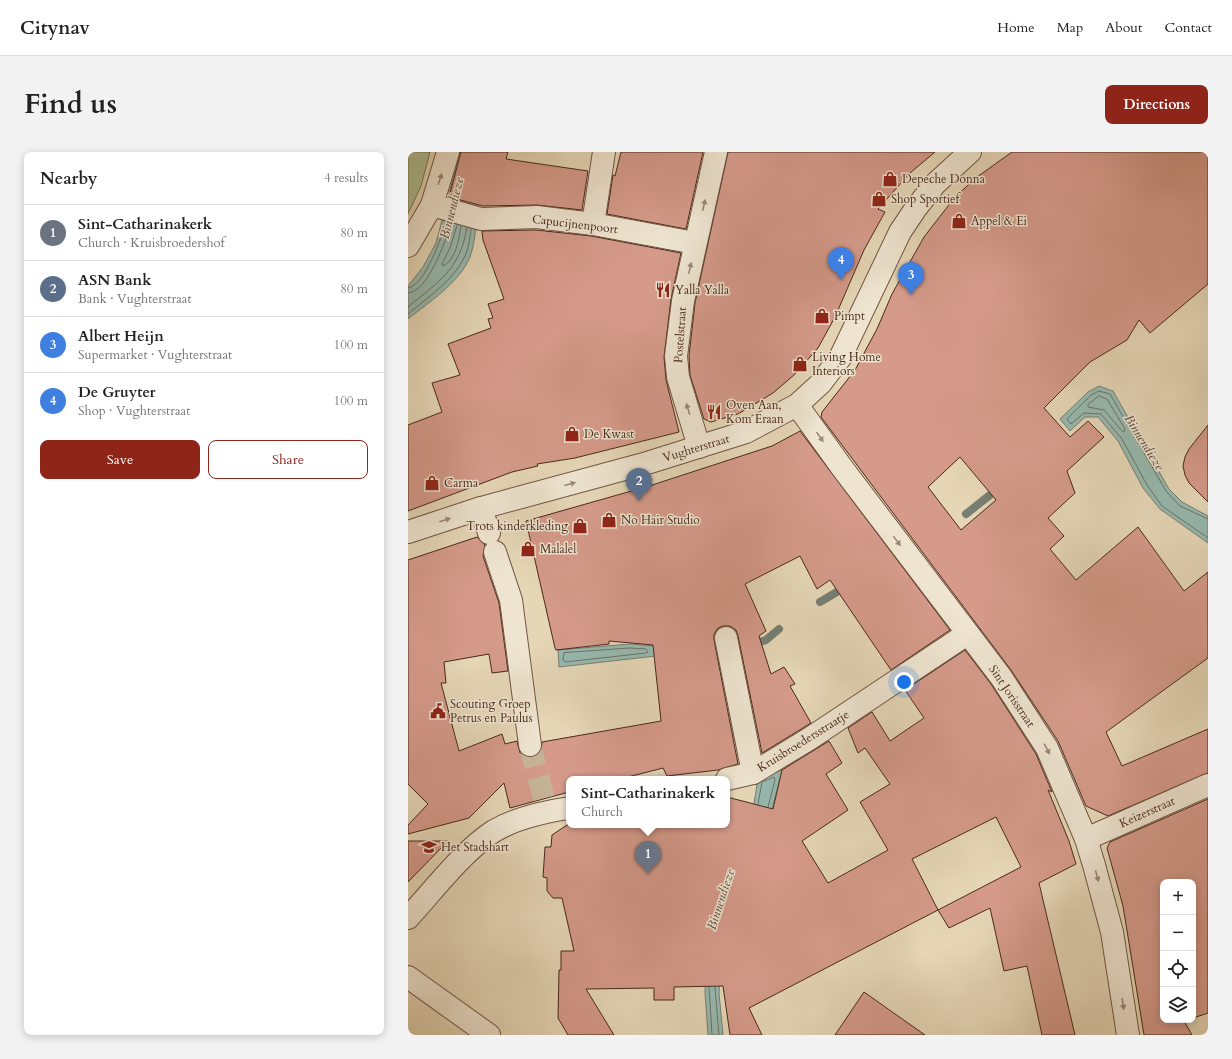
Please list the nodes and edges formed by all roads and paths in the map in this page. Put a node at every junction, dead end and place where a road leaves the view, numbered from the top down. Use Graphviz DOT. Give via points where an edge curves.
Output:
graph roads {
  1 [pos="448,152"];
  2 [pos="604,152"];
  3 [pos="716,152"];
  4 [pos="970,152"];
  5 [pos="437,207"];
  6 [pos="593,224"];
  7 [pos="695,243"];
  8 [pos="408,246"];
  9 [pos="797,405"];
  10 [pos="699,447"];
  11 [pos="481,508"];
  12 [pos="408,532"];
  13 [pos="967,634"];
  14 [pos="726,638"];
  15 [pos="530,745"];
  16 [pos="753,773"];
  17 [pos="730,778"];
  18 [pos="1208,785"];
  19 [pos="566,808"];
  20 [pos="1086,839"];
  21 [pos="408,918"];
  22 [pos="408,978"];
  23 [pos="489,1035"];
  24 [pos="1128,1035"];
  5 -- 1 [label="street, one-way"];
  2 -- 6 [label="street"];
  7 -- 3 [label="street, Postelstraat, one-way"];
  4 -- 9 [label="street, Vughterstraat" via="935,184 916,208 900,232 840,358 820,384"];
  5 -- 6 [label="street, Capucijnenpoort" via="481,219 537,217"];
  5 -- 8 [label="street"];
  6 -- 7 [label="street, Capucijnenpoort"];
  10 -- 7 [label="street, Postelstraat, one-way" via="678,377 676,356 683,301"];
  9 -- 10 [label="street, Vughterstraat" via="746,432"];
  9 -- 13 [label="street, Sint Jorisstraat, one-way" via="847,476"];
  11 -- 10 [label="street, Vughterstraat, one-way"];
  12 -- 11 [label="street, Vughterstraat, one-way"];
  11 -- 15 [label="street" via="511,600"];
  13 -- 16 [label="street, Kruisbroedersstraatje"];
  13 -- 20 [label="street, Sint Jorisstraat, one-way" via="1001,677 1047,748"];
  14 -- 16 [label="street, Kruisbroedersstraatje"];
  16 -- 17 [label="street"];
  18 -- 20 [label="street, Keizerstraat"];
  19 -- 21 [label="street" via="545,805 494,832 473,847"];
  20 -- 24 [label="street, Sint Jorisstraat, one-way" via="1112,932"];
  22 -- 23 [label="street"];
}
